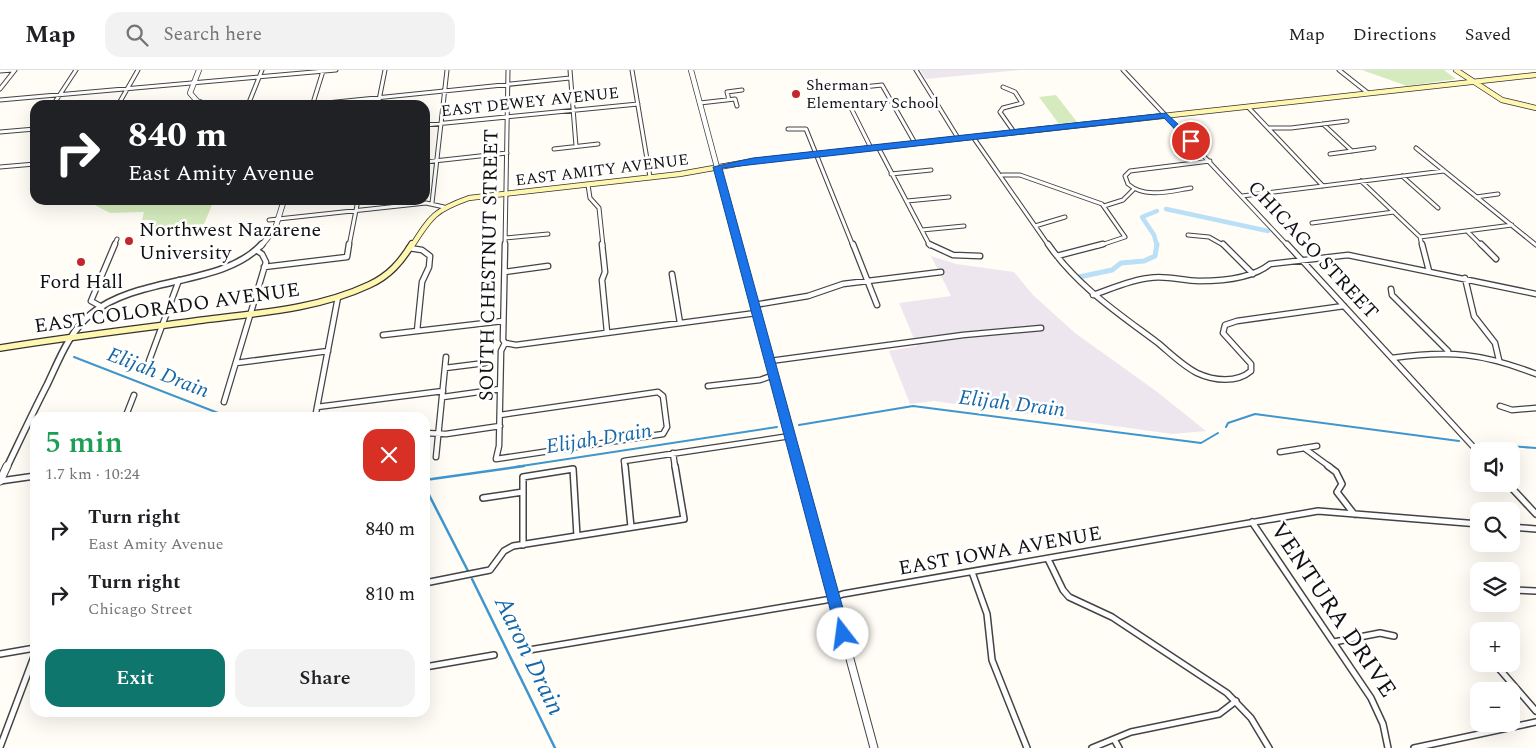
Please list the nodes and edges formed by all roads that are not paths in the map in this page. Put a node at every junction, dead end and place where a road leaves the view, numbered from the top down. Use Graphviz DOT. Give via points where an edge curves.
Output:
graph roads {
  1 [pos="14,70"];
  2 [pos="76,70"];
  3 [pos="138,70"];
  4 [pos="199,70"];
  5 [pos="262,70"];
  6 [pos="336,70"];
  7 [pos="385,70"];
  8 [pos="446,70"];
  9 [pos="508,70"];
  10 [pos="570,70"];
  11 [pos="632,70"];
  12 [pos="691,70"];
  13 [pos="916,70"];
  14 [pos="1123,70"];
  15 [pos="1339,70"];
  16 [pos="1456,70"];
  17 [pos="0,71"];
  18 [pos="323,71"];
  19 [pos="1536,75"];
  20 [pos="259,77"];
  21 [pos="570,78"];
  22 [pos="1472,82"];
  23 [pos="193,83"];
  24 [pos="508,84"];
  25 [pos="863,87"];
  26 [pos="1003,87"];
  27 [pos="0,89"];
  28 [pos="127,89"];
  29 [pos="444,90"];
  30 [pos="742,90"];
  31 [pos="1368,93"];
  32 [pos="59,95"];
  33 [pos="379,97"];
  34 [pos="0,100"];
  35 [pos="56,100"];
  36 [pos="121,100"];
  37 [pos="195,100"];
  38 [pos="250,100"];
  39 [pos="314,100"];
  40 [pos="346,100"];
  41 [pos="379,100"];
  42 [pos="729,100"];
  43 [pos="848,102"];
  44 [pos="700,103"];
  45 [pos="638,104"];
  46 [pos="737,106"];
  47 [pos="1248,106"];
  48 [pos="1536,108"];
  49 [pos="573,111"];
  50 [pos="1166,116"];
  51 [pos="507,117"];
  52 [pos="1347,121"];
  53 [pos="441,124"];
  54 [pos="1323,124"];
  55 [pos="430,125"];
  56 [pos="1269,128"];
  57 [pos="30,129"];
  58 [pos="788,129"];
  59 [pos="0,132"];
  60 [pos="1014,132"];
  61 [pos="973,137"];
  62 [pos="958,138"];
  63 [pos="915,143"];
  64 [pos="598,144"];
  65 [pos="576,146"];
  66 [pos="878,147"];
  67 [pos="871,148"];
  68 [pos="1374,148"];
  69 [pos="1416,148"];
  70 [pos="554,149"];
  71 [pos="1352,151"];
  72 [pos="507,154"];
  73 [pos="816,154"];
  74 [pos="1330,154"];
  75 [pos="436,161"];
  76 [pos="1210,161"];
  77 [pos="430,162"];
  78 [pos="30,164"];
  79 [pos="0,167"];
  80 [pos="717,167"];
  81 [pos="931,170"];
  82 [pos="1444,170"];
  83 [pos="891,174"];
  84 [pos="1002,175"];
  85 [pos="1402,176"];
  86 [pos="650,177"];
  87 [pos="1361,181"];
  88 [pos="588,185"];
  89 [pos="1323,186"];
  90 [pos="1191,188"];
  91 [pos="1133,190"];
  92 [pos="506,193"];
  93 [pos="1498,194"];
  94 [pos="1242,196"];
  95 [pos="949,197"];
  96 [pos="1476,197"];
  97 [pos="907,201"];
  98 [pos="432,203"];
  99 [pos="283,205"];
  100 [pos="357,205"];
  101 [pos="410,205"];
  102 [pos="1104,206"];
  103 [pos="444,208"];
  104 [pos="1438,208"];
  105 [pos="356,210"];
  106 [pos="1394,212"];
  107 [pos="1065,217"];
  108 [pos="279,219"];
  109 [pos="269,220"];
  110 [pos="1312,223"];
  111 [pos="1512,225"];
  112 [pos="964,226"];
  113 [pos="1034,226"];
  114 [pos="922,230"];
  115 [pos="1468,232"];
  116 [pos="548,234"];
  117 [pos="1188,234"];
  118 [pos="1420,237"];
  119 [pos="505,238"];
  120 [pos="117,239"];
  121 [pos="1536,245"];
  122 [pos="409,248"];
  123 [pos="256,250"];
  124 [pos="980,256"];
  125 [pos="1057,256"];
  126 [pos="1496,259"];
  127 [pos="1301,260"];
  128 [pos="548,266"];
  129 [pos="264,267"];
  130 [pos="1429,271"];
  131 [pos="505,272"];
  132 [pos="941,272"];
  133 [pos="672,274"];
  134 [pos="1253,274"];
  135 [pos="1465,278"];
  136 [pos="180,279"];
  137 [pos="868,281"];
  138 [pos="1391,289"];
  139 [pos="1536,294"];
  140 [pos="1093,295"];
  141 [pos="338,297"];
  142 [pos="754,305"];
  143 [pos="877,305"];
  144 [pos="100,306"];
  145 [pos="1344,306"];
  146 [pos="756,313"];
  147 [pos="250,315"];
  148 [pos="503,321"];
  149 [pos="680,323"];
  150 [pos="162,326"];
  151 [pos="1041,328"];
  152 [pos="417,331"];
  153 [pos="607,332"];
  154 [pos="383,335"];
  155 [pos="70,337"];
  156 [pos="506,343"];
  157 [pos="0,348"];
  158 [pos="328,351"];
  159 [pos="1448,351"];
  160 [pos="446,357"];
  161 [pos="1392,358"];
  162 [pos="149,360"];
  163 [pos="1499,360"];
  164 [pos="770,361"];
  165 [pos="236,363"];
  166 [pos="484,363"];
  167 [pos="445,368"];
  168 [pos="1536,374"];
  169 [pos="774,375"];
  170 [pos="708,386"];
  171 [pos="500,389"];
  172 [pos="443,391"];
  173 [pos="134,395"];
  174 [pos="443,397"];
  175 [pos="224,402"];
  176 [pos="317,406"];
  177 [pos="1500,406"];
  178 [pos="1536,408"];
  179 [pos="34,412"];
  180 [pos="128,412"];
  181 [pos="316,412"];
  182 [pos="500,414"];
  183 [pos="30,419"];
  184 [pos="500,426"];
  185 [pos="430,433"];
  186 [pos="439,433"];
  187 [pos="790,436"];
  188 [pos="1470,443"];
  189 [pos="1317,446"];
  190 [pos="1304,448"];
  191 [pos="1280,452"];
  192 [pos="673,454"];
  193 [pos="436,457"];
  194 [pos="30,477"];
  195 [pos="0,481"];
  196 [pos="523,492"];
  197 [pos="1515,492"];
  198 [pos="483,498"];
  199 [pos="1354,514"];
  200 [pos="1536,514"];
  201 [pos="1252,522"];
  202 [pos="1470,523"];
  203 [pos="631,527"];
  204 [pos="1520,528"];
  205 [pos="1536,529"];
  206 [pos="577,536"];
  207 [pos="523,545"];
  208 [pos="1048,559"];
  209 [pos="972,572"];
  210 [pos="430,582"];
  211 [pos="1520,590"];
  212 [pos="1536,591"];
  213 [pos="833,596"];
  214 [pos="1394,636"];
  215 [pos="1334,642"];
  216 [pos="30,649"];
  217 [pos="529,650"];
  218 [pos="0,654"];
  219 [pos="494,655"];
  220 [pos="430,666"];
  221 [pos="30,667"];
  222 [pos="1502,672"];
  223 [pos="1236,700"];
  224 [pos="1536,711"];
  225 [pos="1536,722"];
  226 [pos="1114,739"];
  227 [pos="0,747"];
  228 [pos="874,748"];
  229 [pos="1027,748"];
  230 [pos="1092,748"];
  231 [pos="1119,748"];
  232 [pos="1269,748"];
  233 [pos="1388,748"];
  234 [pos="1414,748"];
  1 -- 17 [label="street"];
  1 -- 27 [label="street"];
  2 -- 32 [label="street"];
  3 -- 28 [label="street"];
  4 -- 23 [label="street"];
  5 -- 20 [label="street"];
  6 -- 18 [label="street"];
  7 -- 33 [label="street"];
  8 -- 29 [label="street"];
  9 -- 24 [label="street, SOUTH CHESTNUT STREET"];
  10 -- 21 [label="street"];
  11 -- 45 [label="street"];
  12 -- 44 [label="street"];
  13 -- 62 [label="street"];
  14 -- 50 [label="street, CHICAGO STREET"];
  15 -- 31 [label="street"];
  16 -- 22 [label="main road"];
  18 -- 20 [label="street"];
  18 -- 39 [label="street"];
  19 -- 22 [label="main road, EAST AMITY AVENUE"];
  20 -- 23 [label="street"];
  20 -- 38 [label="street"];
  21 -- 24 [label="street"];
  21 -- 49 [label="street"];
  22 -- 31 [label="main road, EAST AMITY AVENUE"];
  22 -- 48 [label="main road" via="1502,100"];
  23 -- 28 [label="street"];
  23 -- 37 [label="street" via="190,92"];
  24 -- 29 [label="street"];
  24 -- 51 [label="street, SOUTH CHESTNUT STREET"];
  25 -- 63 [label="street" via="882,85"];
  26 -- 60 [label="street" via="1015,92 1022,103 1003,108 1000,112"];
  28 -- 32 [label="street"];
  28 -- 36 [label="street"];
  29 -- 33 [label="street"];
  29 -- 53 [label="street"];
  30 -- 42 [label="street" via="727,92"];
  31 -- 47 [label="main road, EAST AMITY AVENUE"];
  32 -- 34 [label="street"];
  32 -- 35 [label="street"];
  33 -- 40 [label="street"];
  33 -- 41 [label="street"];
  42 -- 44 [label="street"];
  42 -- 46 [label="street" via="735,99"];
  43 -- 67 [label="street"];
  44 -- 80 [label="street"];
  45 -- 49 [label="street, EAST DEWEY AVENUE"];
  45 -- 86 [label="street"];
  47 -- 50 [label="main road, EAST AMITY AVENUE"];
  47 -- 56 [label="street"];
  49 -- 51 [label="street, EAST DEWEY AVENUE"];
  49 -- 65 [label="street"];
  50 -- 60 [label="main road, EAST AMITY AVENUE"];
  50 -- 76 [label="street, CHICAGO STREET"];
  51 -- 53 [label="street, EAST DEWEY AVENUE"];
  51 -- 72 [label="street, SOUTH CHESTNUT STREET"];
  52 -- 54 [label="street"];
  53 -- 55 [label="street, EAST DEWEY AVENUE"];
  53 -- 75 [label="street"];
  54 -- 56 [label="street"];
  54 -- 71 [label="street"];
  56 -- 89 [label="street"];
  57 -- 59 [label="street"];
  58 -- 73 [label="street" via="806,129"];
  60 -- 61 [label="main road, EAST AMITY AVENUE"];
  61 -- 62 [label="main road, EAST AMITY AVENUE"];
  61 -- 84 [label="street"];
  62 -- 63 [label="main road, EAST AMITY AVENUE"];
  63 -- 66 [label="main road, EAST AMITY AVENUE"];
  64 -- 65 [label="street"];
  65 -- 70 [label="street"];
  66 -- 67 [label="main road, EAST AMITY AVENUE"];
  66 -- 83 [label="street"];
  67 -- 73 [label="main road, EAST AMITY AVENUE"];
  68 -- 71 [label="street"];
  69 -- 82 [label="street"];
  71 -- 74 [label="street"];
  72 -- 75 [label="street"];
  72 -- 92 [label="street, SOUTH CHESTNUT STREET"];
  73 -- 80 [label="main road, EAST AMITY AVENUE"];
  73 -- 137 [label="street"];
  75 -- 77 [label="street"];
  75 -- 98 [label="street"];
  76 -- 91 [label="street" via="1130,171 1125,180"];
  76 -- 94 [label="street, CHICAGO STREET"];
  78 -- 79 [label="street"];
  80 -- 86 [label="main road, EAST AMITY AVENUE"];
  80 -- 142 [label="street"];
  81 -- 83 [label="street"];
  82 -- 85 [label="street"];
  82 -- 96 [label="street"];
  83 -- 97 [label="street"];
  84 -- 102 [label="street" via="1020,175"];
  84 -- 113 [label="street"];
  85 -- 87 [label="street"];
  85 -- 104 [label="street"];
  86 -- 88 [label="main road, EAST AMITY AVENUE"];
  87 -- 89 [label="street"];
  87 -- 106 [label="street"];
  88 -- 92 [label="main road, EAST AMITY AVENUE"];
  88 -- 153 [label="street" via="590,198 599,208"];
  89 -- 94 [label="street"];
  90 -- 91 [label="street" via="1148,193"];
  91 -- 102 [label="street" via="1123,200"];
  92 -- 103 [label="main road, EAST AMITY AVENUE" via="469,198"];
  92 -- 119 [label="street, SOUTH CHESTNUT STREET"];
  93 -- 96 [label="street"];
  94 -- 127 [label="street, CHICAGO STREET"];
  95 -- 97 [label="street"];
  96 -- 111 [label="street"];
  97 -- 114 [label="street"];
  98 -- 103 [label="street"];
  99 -- 108 [label="street"];
  100 -- 105 [label="street"];
  101 -- 105 [label="street"];
  102 -- 125 [label="street" via="1121,228 1124,239"];
  103 -- 122 [label="main road" via="424,224"];
  105 -- 108 [label="street"];
  105 -- 129 [label="street" via="347,257"];
  106 -- 110 [label="street"];
  106 -- 118 [label="street"];
  107 -- 113 [label="street"];
  108 -- 109 [label="street"];
  108 -- 123 [label="street" via="273,233"];
  111 -- 115 [label="street"];
  111 -- 121 [label="street"];
  112 -- 114 [label="street"];
  113 -- 125 [label="street"];
  114 -- 124 [label="street" via="928,245 940,251"];
  115 -- 118 [label="street"];
  115 -- 126 [label="street"];
  116 -- 119 [label="street"];
  117 -- 134 [label="street" via="1226,243"];
  118 -- 130 [label="street"];
  119 -- 131 [label="street, SOUTH CHESTNUT STREET"];
  120 -- 144 [label="street" via="91,301"];
  122 -- 141 [label="main road" via="387,275"];
  122 -- 152 [label="street" via="422,250 430,256 422,282"];
  123 -- 129 [label="street" via="265,258"];
  123 -- 136 [label="street" via="218,269"];
  125 -- 140 [label="street"];
  127 -- 130 [label="street" via="1360,256"];
  127 -- 134 [label="street" via="1270,264"];
  127 -- 145 [label="street, CHICAGO STREET"];
  128 -- 131 [label="street"];
  129 -- 147 [label="street"];
  130 -- 135 [label="street"];
  131 -- 148 [label="street, SOUTH CHESTNUT STREET"];
  132 -- 137 [label="street"];
  133 -- 149 [label="street"];
  134 -- 140 [label="street" via="1199,281 1170,276 1147,278"];
  135 -- 139 [label="street"];
  135 -- 163 [label="street" via="1474,316 1496,343"];
  136 -- 144 [label="street" via="141,288"];
  136 -- 150 [label="street"];
  137 -- 142 [label="street"];
  137 -- 143 [label="street"];
  138 -- 159 [label="street" via="1392,295"];
  140 -- 145 [label="street" via="1197,373 1220,380 1243,378 1251,371 1251,364 1223,333 1225,325"];
  141 -- 147 [label="main road, EAST COLORADO AVENUE"];
  141 -- 158 [label="street"];
  142 -- 146 [label="street"];
  144 -- 155 [label="street"];
  145 -- 161 [label="street, CHICAGO STREET"];
  146 -- 149 [label="street"];
  146 -- 164 [label="street"];
  147 -- 150 [label="main road, EAST COLORADO AVENUE"];
  147 -- 165 [label="street"];
  148 -- 152 [label="street"];
  148 -- 156 [label="street, SOUTH CHESTNUT STREET" via="503,340"];
  149 -- 153 [label="street"];
  150 -- 155 [label="main road, EAST COLORADO AVENUE"];
  150 -- 162 [label="street"];
  151 -- 164 [label="street"];
  152 -- 154 [label="street"];
  153 -- 156 [label="street" via="516,345"];
  155 -- 157 [label="main road, EAST COLORADO AVENUE"];
  155 -- 179 [label="street"];
  156 -- 171 [label="street, SOUTH CHESTNUT STREET" via="501,352"];
  158 -- 165 [label="street"];
  158 -- 176 [label="street"];
  159 -- 161 [label="street"];
  159 -- 163 [label="street"];
  160 -- 167 [label="street"];
  161 -- 188 [label="street, CHICAGO STREET"];
  163 -- 168 [label="street"];
  164 -- 169 [label="street"];
  165 -- 175 [label="street"];
  166 -- 167 [label="street"];
  167 -- 172 [label="street"];
  169 -- 170 [label="street" via="760,380"];
  169 -- 187 [label="street"];
  171 -- 174 [label="street"];
  171 -- 182 [label="street, SOUTH CHESTNUT STREET"];
  172 -- 174 [label="street"];
  172 -- 176 [label="street"];
  173 -- 180 [label="street"];
  174 -- 186 [label="street"];
  176 -- 181 [label="street"];
  177 -- 178 [label="street" via="1512,410"];
  182 -- 184 [label="street, SOUTH CHESTNUT STREET"];
  182 -- 184 [label="street, SOUTH CHESTNUT STREET" via="658,392 663,396 668,427 663,434 496,460"];
  183 -- 195 [label="street"];
  184 -- 186 [label="street"];
  185 -- 186 [label="street"];
  186 -- 193 [label="street"];
  187 -- 192 [label="street"];
  187 -- 213 [label="street"];
  189 -- 190 [label="street"];
  190 -- 191 [label="street"];
  190 -- 199 [label="street" via="1340,476 1342,484 1337,492"];
  192 -- 203 [label="street" via="624,461"];
  192 -- 203 [label="street" via="684,519"];
  194 -- 195 [label="street"];
  196 -- 198 [label="street"];
  196 -- 206 [label="street" via="523,477 573,469"];
  196 -- 207 [label="street"];
  197 -- 200 [label="street"];
  199 -- 201 [label="street, EAST IOWA AVENUE" via="1318,511"];
  199 -- 202 [label="street, EAST IOWA AVENUE"];
  201 -- 208 [label="street, EAST IOWA AVENUE"];
  201 -- 215 [label="street, VENTURA DRIVE"];
  203 -- 206 [label="street"];
  204 -- 205 [label="street"];
  206 -- 207 [label="street"];
  207 -- 210 [label="street" via="504,551 490,570"];
  208 -- 209 [label="street, EAST IOWA AVENUE"];
  208 -- 223 [label="street" via="1062,590 1069,597 1112,617"];
  209 -- 213 [label="street, EAST IOWA AVENUE"];
  209 -- 229 [label="street" via="987,614 992,660"];
  211 -- 212 [label="street"];
  213 -- 217 [label="street, EAST IOWA AVENUE" via="826,600"];
  213 -- 228 [label="street"];
  214 -- 215 [label="street" via="1380,633"];
  215 -- 233 [label="street, VENTURA DRIVE" via="1378,710"];
  216 -- 218 [label="street"];
  219 -- 220 [label="street"];
  221 -- 227 [label="street"];
  222 -- 224 [label="street"];
  223 -- 226 [label="street" via="1219,714 1131,732"];
  223 -- 232 [label="street" via="1252,718"];
  225 -- 234 [label="street"];
  226 -- 230 [label="street"];
  226 -- 231 [label="street"];
}
